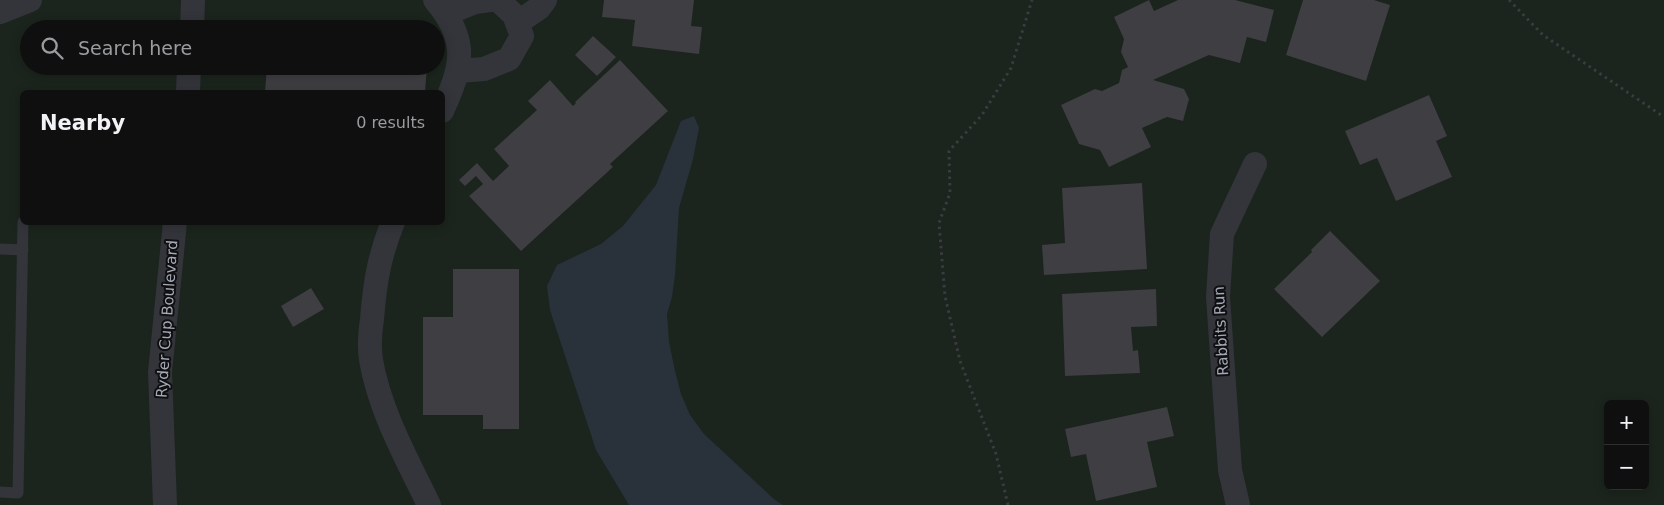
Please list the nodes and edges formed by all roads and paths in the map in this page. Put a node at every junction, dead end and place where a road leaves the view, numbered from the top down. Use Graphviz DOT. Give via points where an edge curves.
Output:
graph roads {
  1 [pos="30,0"];
  2 [pos="193,0"];
  3 [pos="490,0"];
  4 [pos="498,0"];
  5 [pos="544,0"];
  6 [pos="1032,0"];
  7 [pos="1510,0"];
  8 [pos="440,7"];
  9 [pos="0,12"];
  10 [pos="192,20"];
  11 [pos="517,23"];
  12 [pos="459,70"];
  13 [pos="189,75"];
  14 [pos="188,90"];
  15 [pos="445,105"];
  16 [pos="1664,117"];
  17 [pos="1256,164"];
  18 [pos="23,225"];
  19 [pos="175,225"];
  20 [pos="393,225"];
  21 [pos="0,249"];
  22 [pos="22,250"];
  23 [pos="0,492"];
  24 [pos="165,505"];
  25 [pos="429,505"];
  26 [pos="1008,505"];
  27 [pos="1238,505"];
  1 -- 9 [label="street"];
  2 -- 10 [label="street"];
  3 -- 8 [label="street"];
  4 -- 11 [label="street"];
  5 -- 11 [label="street"];
  6 -- 26 [label="path" via="1011,68 982,115 948,151 950,193 939,223 945,296 960,361 996,454"];
  7 -- 16 [label="path" via="1543,35"];
  8 -- 12 [label="street" via="455,30 460,52"];
  11 -- 12 [label="street" via="522,36 509,59 484,69"];
  12 -- 15 [label="street"];
  13 -- 14 [label="street"];
  17 -- 27 [label="street, Rabbits Run" via="1222,234 1218,298 1230,470"];
  18 -- 22 [label="lane"];
  19 -- 24 [label="street, Ryder Cup Boulevard" via="160,372"];
  20 -- 25 [label="street" via="382,250 375,284 371,359 390,423"];
  21 -- 22 [label="lane"];
  22 -- 23 [label="lane" via="18,493"];
}
